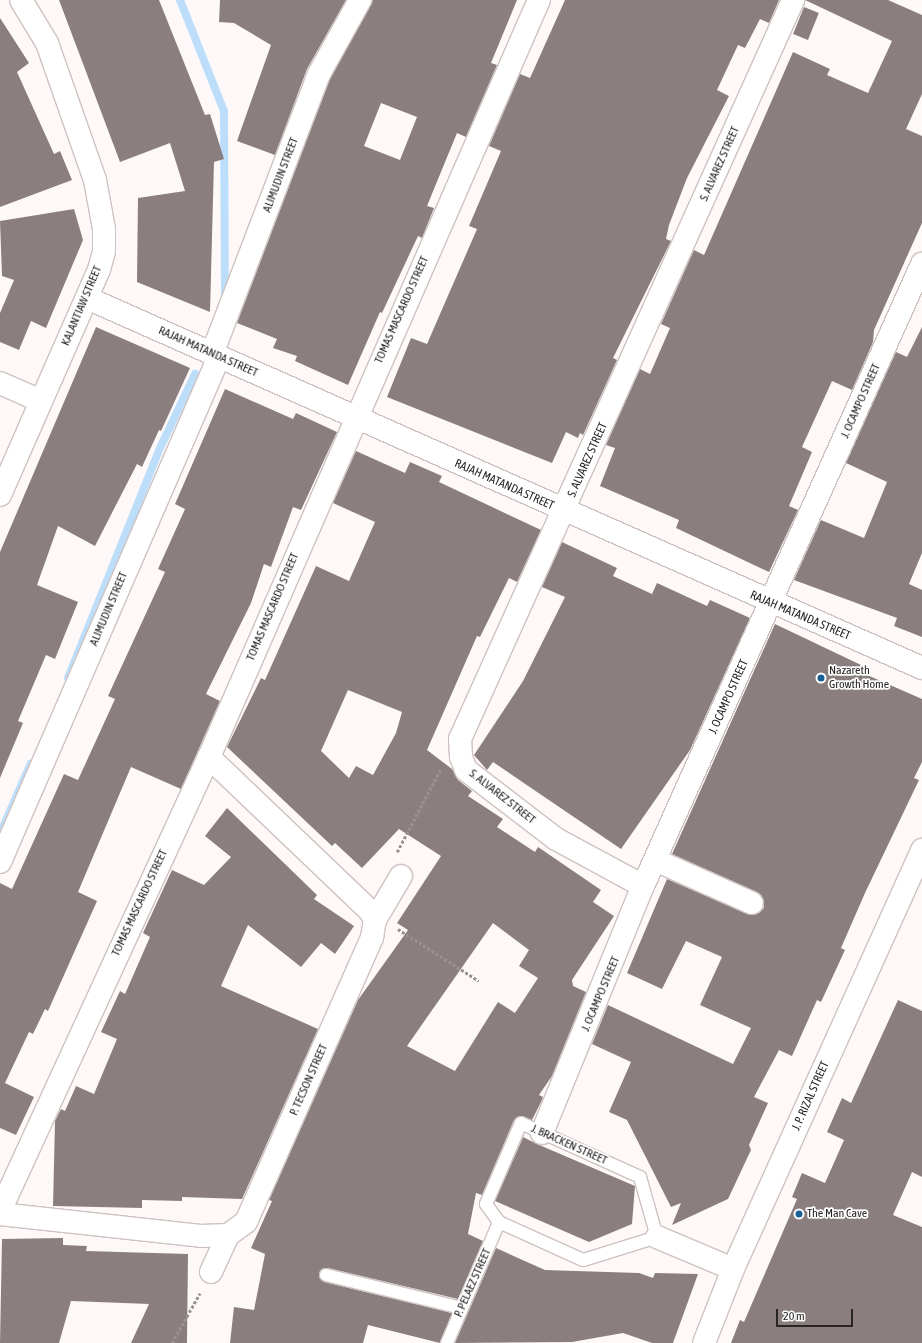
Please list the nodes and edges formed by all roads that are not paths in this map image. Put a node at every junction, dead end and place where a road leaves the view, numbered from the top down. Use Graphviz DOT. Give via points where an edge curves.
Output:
graph roads {
  1 [pos="21,0"];
  2 [pos="360,0"];
  3 [pos="539,0"];
  4 [pos="793,0"];
  5 [pos="922,264"];
  6 [pos="87,298"];
  7 [pos="215,356"];
  8 [pos="0,383"];
  9 [pos="41,401"];
  10 [pos="354,418"];
  11 [pos="0,494"];
  12 [pos="564,512"];
  13 [pos="771,603"];
  14 [pos="922,668"];
  15 [pos="209,757"];
  16 [pos="922,850"];
  17 [pos="655,860"];
  18 [pos="0,862"];
  19 [pos="401,876"];
  20 [pos="643,886"];
  21 [pos="752,903"];
  22 [pos="375,920"];
  23 [pos="542,1133"];
  24 [pos="0,1211"];
  25 [pos="0,1214"];
  26 [pos="499,1222"];
  27 [pos="228,1235"];
  28 [pos="657,1237"];
  29 [pos="733,1269"];
  30 [pos="212,1272"];
  31 [pos="326,1275"];
  32 [pos="461,1308"];
  33 [pos="446,1343"];
  34 [pos="704,1343"];
  1 -- 6 [label="street, KALANTIAW STREET" via="47,43 100,205 104,251"];
  2 -- 7 [label="street, ALIMUDIN STREET" via="319,74"];
  3 -- 10 [label="street, TOMAS MASCARDO STREET"];
  4 -- 12 [label="street, S. ALVAREZ STREET"];
  5 -- 13 [label="street, J. OCAMPO STREET"];
  6 -- 7 [label="street, RAJAH MATANDA STREET"];
  6 -- 9 [label="street, KALANTIAW STREET"];
  7 -- 10 [label="street, RAJAH MATANDA STREET"];
  7 -- 18 [label="street, ALIMUDIN STREET"];
  8 -- 9 [label="street"];
  9 -- 11 [label="street, KALANTIAW STREET"];
  10 -- 12 [label="street, RAJAH MATANDA STREET"];
  10 -- 15 [label="street, TOMAS MASCARDO STREET"];
  12 -- 13 [label="street, RAJAH MATANDA STREET"];
  12 -- 20 [label="street, S. ALVAREZ STREET" via="460,739 461,757 466,770 556,839"];
  13 -- 14 [label="street, RAJAH MATANDA STREET"];
  13 -- 17 [label="street, J. OCAMPO STREET"];
  15 -- 22 [label="street" via="370,911"];
  15 -- 24 [label="street, TOMAS MASCARDO STREET"];
  16 -- 29 [label="street, J. P. RIZAL STREET"];
  17 -- 20 [label="street, J. OCAMPO STREET"];
  17 -- 21 [label="street"];
  19 -- 22 [label="street, P. TECSON STREET"];
  20 -- 23 [label="street, J. OCAMPO STREET"];
  22 -- 27 [label="street, P. TECSON STREET" via="372,937 246,1222"];
  23 -- 26 [label="lane, J. BRACKEN STREET" via="521,1123 486,1204"];
  23 -- 28 [label="lane, J. BRACKEN STREET" via="640,1177"];
  25 -- 27 [label="street" via="201,1236"];
  26 -- 28 [label="lane, J. BRACKEN STREET" via="583,1260"];
  26 -- 32 [label="lane, P. PELAEZ STREET"];
  27 -- 30 [label="street"];
  28 -- 29 [label="street"];
  29 -- 34 [label="street, J. P. RIZAL STREET"];
  31 -- 32 [label="lane"];
  32 -- 33 [label="lane, P. PELAEZ STREET"];
}
